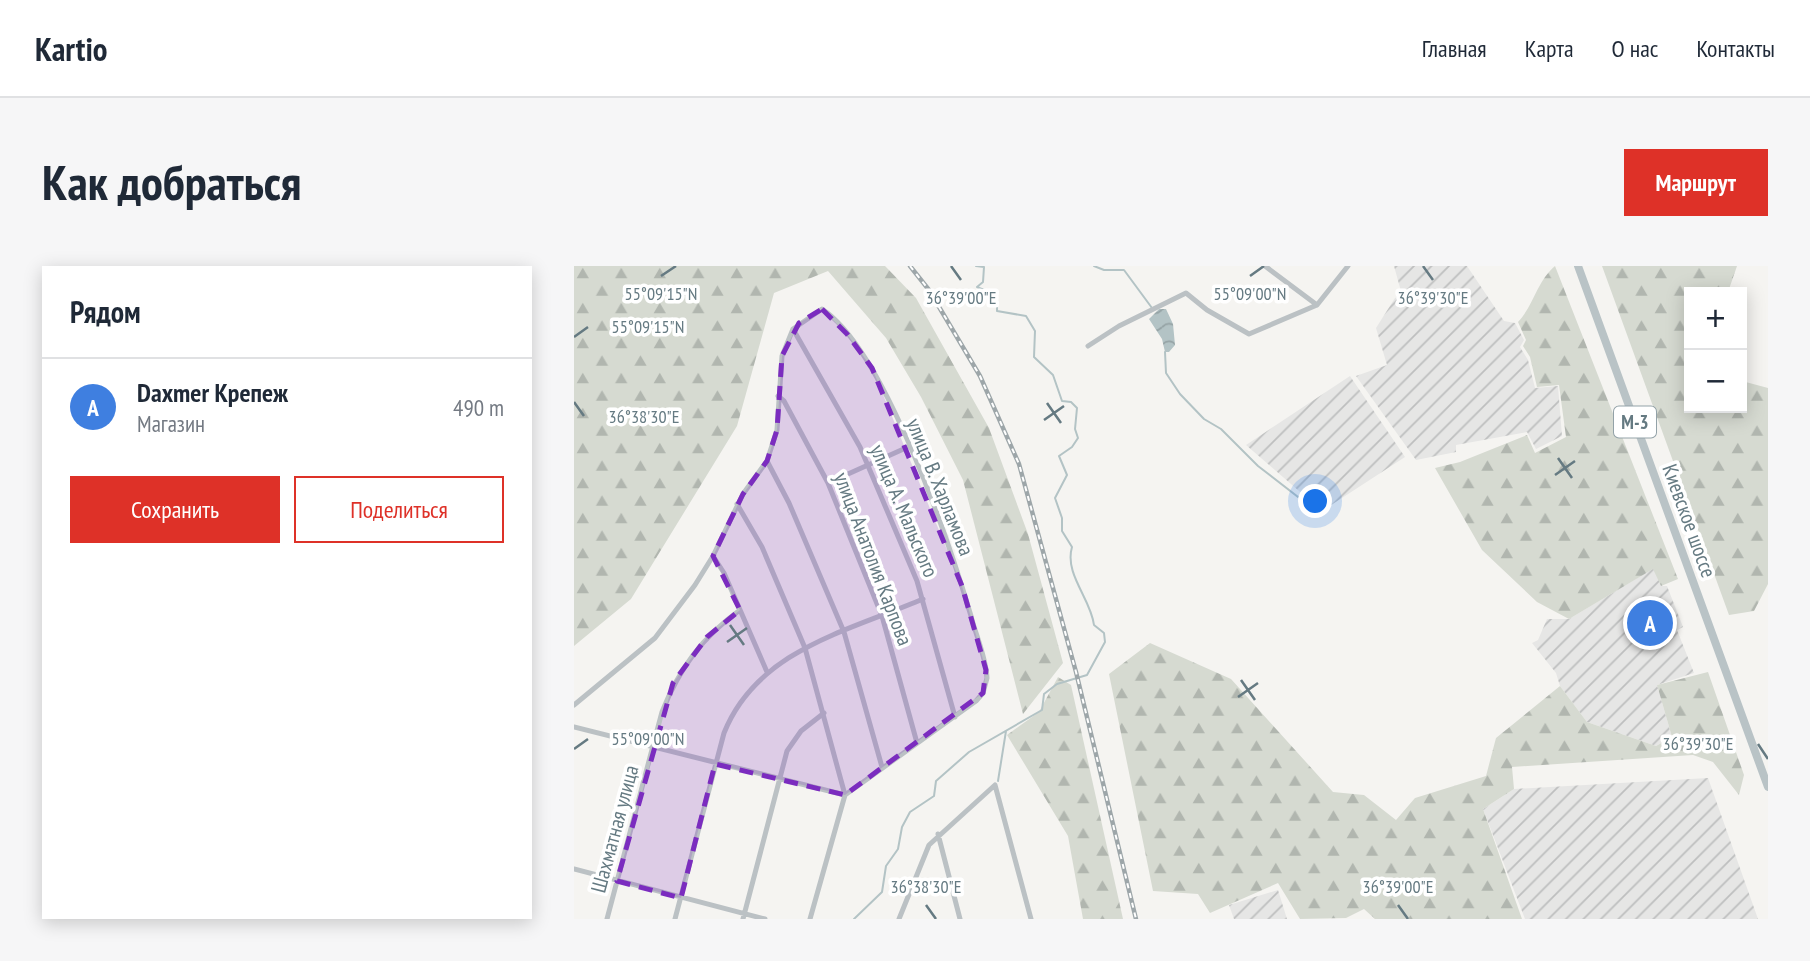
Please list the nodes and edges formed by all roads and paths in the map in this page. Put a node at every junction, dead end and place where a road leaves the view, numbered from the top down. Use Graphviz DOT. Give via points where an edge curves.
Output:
graph roads {
  1 [pos="1265,266"];
  2 [pos="1348,266"];
  3 [pos="1578,266"];
  4 [pos="1317,305"];
  5 [pos="793,329"];
  6 [pos="1088,346"];
  7 [pos="778,396"];
  8 [pos="908,447"];
  9 [pos="767,461"];
  10 [pos="868,466"];
  11 [pos="828,483"];
  12 [pos="737,504"];
  13 [pos="713,556"];
  14 [pos="923,599"];
  15 [pos="740,610"];
  16 [pos="882,617"];
  17 [pos="844,632"];
  18 [pos="804,648"];
  19 [pos="767,672"];
  20 [pos="574,705"];
  21 [pos="824,713"];
  22 [pos="955,717"];
  23 [pos="574,727"];
  24 [pos="917,743"];
  25 [pos="653,747"];
  26 [pos="715,764"];
  27 [pos="882,767"];
  28 [pos="779,779"];
  29 [pos="1768,787"];
  30 [pos="845,795"];
  31 [pos="938,833"];
  32 [pos="574,869"];
  33 [pos="617,881"];
  34 [pos="681,898"];
  35 [pos="744,916"];
  36 [pos="607,919"];
  37 [pos="675,919"];
  38 [pos="765,919"];
  39 [pos="810,919"];
  40 [pos="899,919"];
  41 [pos="960,919"];
  42 [pos="1031,919"];
  1 -- 4 [label="street"];
  2 -- 4 [label="street"];
  3 -- 29 [label="highway, Киевское шоссе / М-3"];
  4 -- 6 [label="street" via="1250,334 1186,293"];
  5 -- 7 [label="street" via="782,356"];
  5 -- 8 [label="street, улица В. Харламова" via="822,309 841,327 872,368"];
  5 -- 10 [label="street, улица А. Мальского" via="835,398"];
  7 -- 9 [label="street" via="777,430"];
  7 -- 11 [label="street, улица Анатолия Карпова"];
  8 -- 10 [label="street"];
  8 -- 22 [label="street, улица В. Харламова" via="947,540 986,670 984,693"];
  9 -- 12 [label="street"];
  9 -- 17 [label="street"];
  10 -- 11 [label="street"];
  10 -- 14 [label="street, улица А. Мальского"];
  11 -- 16 [label="street, улица Анатолия Карпова"];
  12 -- 13 [label="street"];
  12 -- 18 [label="street" via="762,547"];
  13 -- 15 [label="street"];
  13 -- 20 [label="street" via="655,638"];
  14 -- 16 [label="street"];
  14 -- 22 [label="street, улица А. Мальского"];
  15 -- 19 [label="street"];
  15 -- 25 [label="street, Шахматная улица" via="688,659 669,692"];
  16 -- 17 [label="street"];
  16 -- 24 [label="street, улица Анатолия Карпова"];
  17 -- 18 [label="street"];
  17 -- 27 [label="street"];
  18 -- 19 [label="street"];
  18 -- 21 [label="street"];
  19 -- 26 [label="street" via="733,709"];
  21 -- 28 [label="street" via="793,741"];
  21 -- 30 [label="street"];
  22 -- 24 [label="street, улица В. Харламова"];
  23 -- 25 [label="street"];
  24 -- 27 [label="street, улица В. Харламова"];
  25 -- 26 [label="street"];
  25 -- 33 [label="street, Шахматная улица"];
  26 -- 28 [label="street"];
  26 -- 34 [label="street"];
  27 -- 30 [label="street, улица В. Харламова"];
  28 -- 30 [label="street"];
  28 -- 35 [label="street"];
  30 -- 39 [label="street"];
  31 -- 40 [label="street"];
  31 -- 41 [label="street"];
  31 -- 42 [label="street" via="995,785"];
  32 -- 33 [label="street"];
  33 -- 34 [label="street"];
  33 -- 36 [label="street, Шахматная улица"];
  34 -- 35 [label="street"];
  34 -- 37 [label="street"];
  35 -- 38 [label="street"];
}
